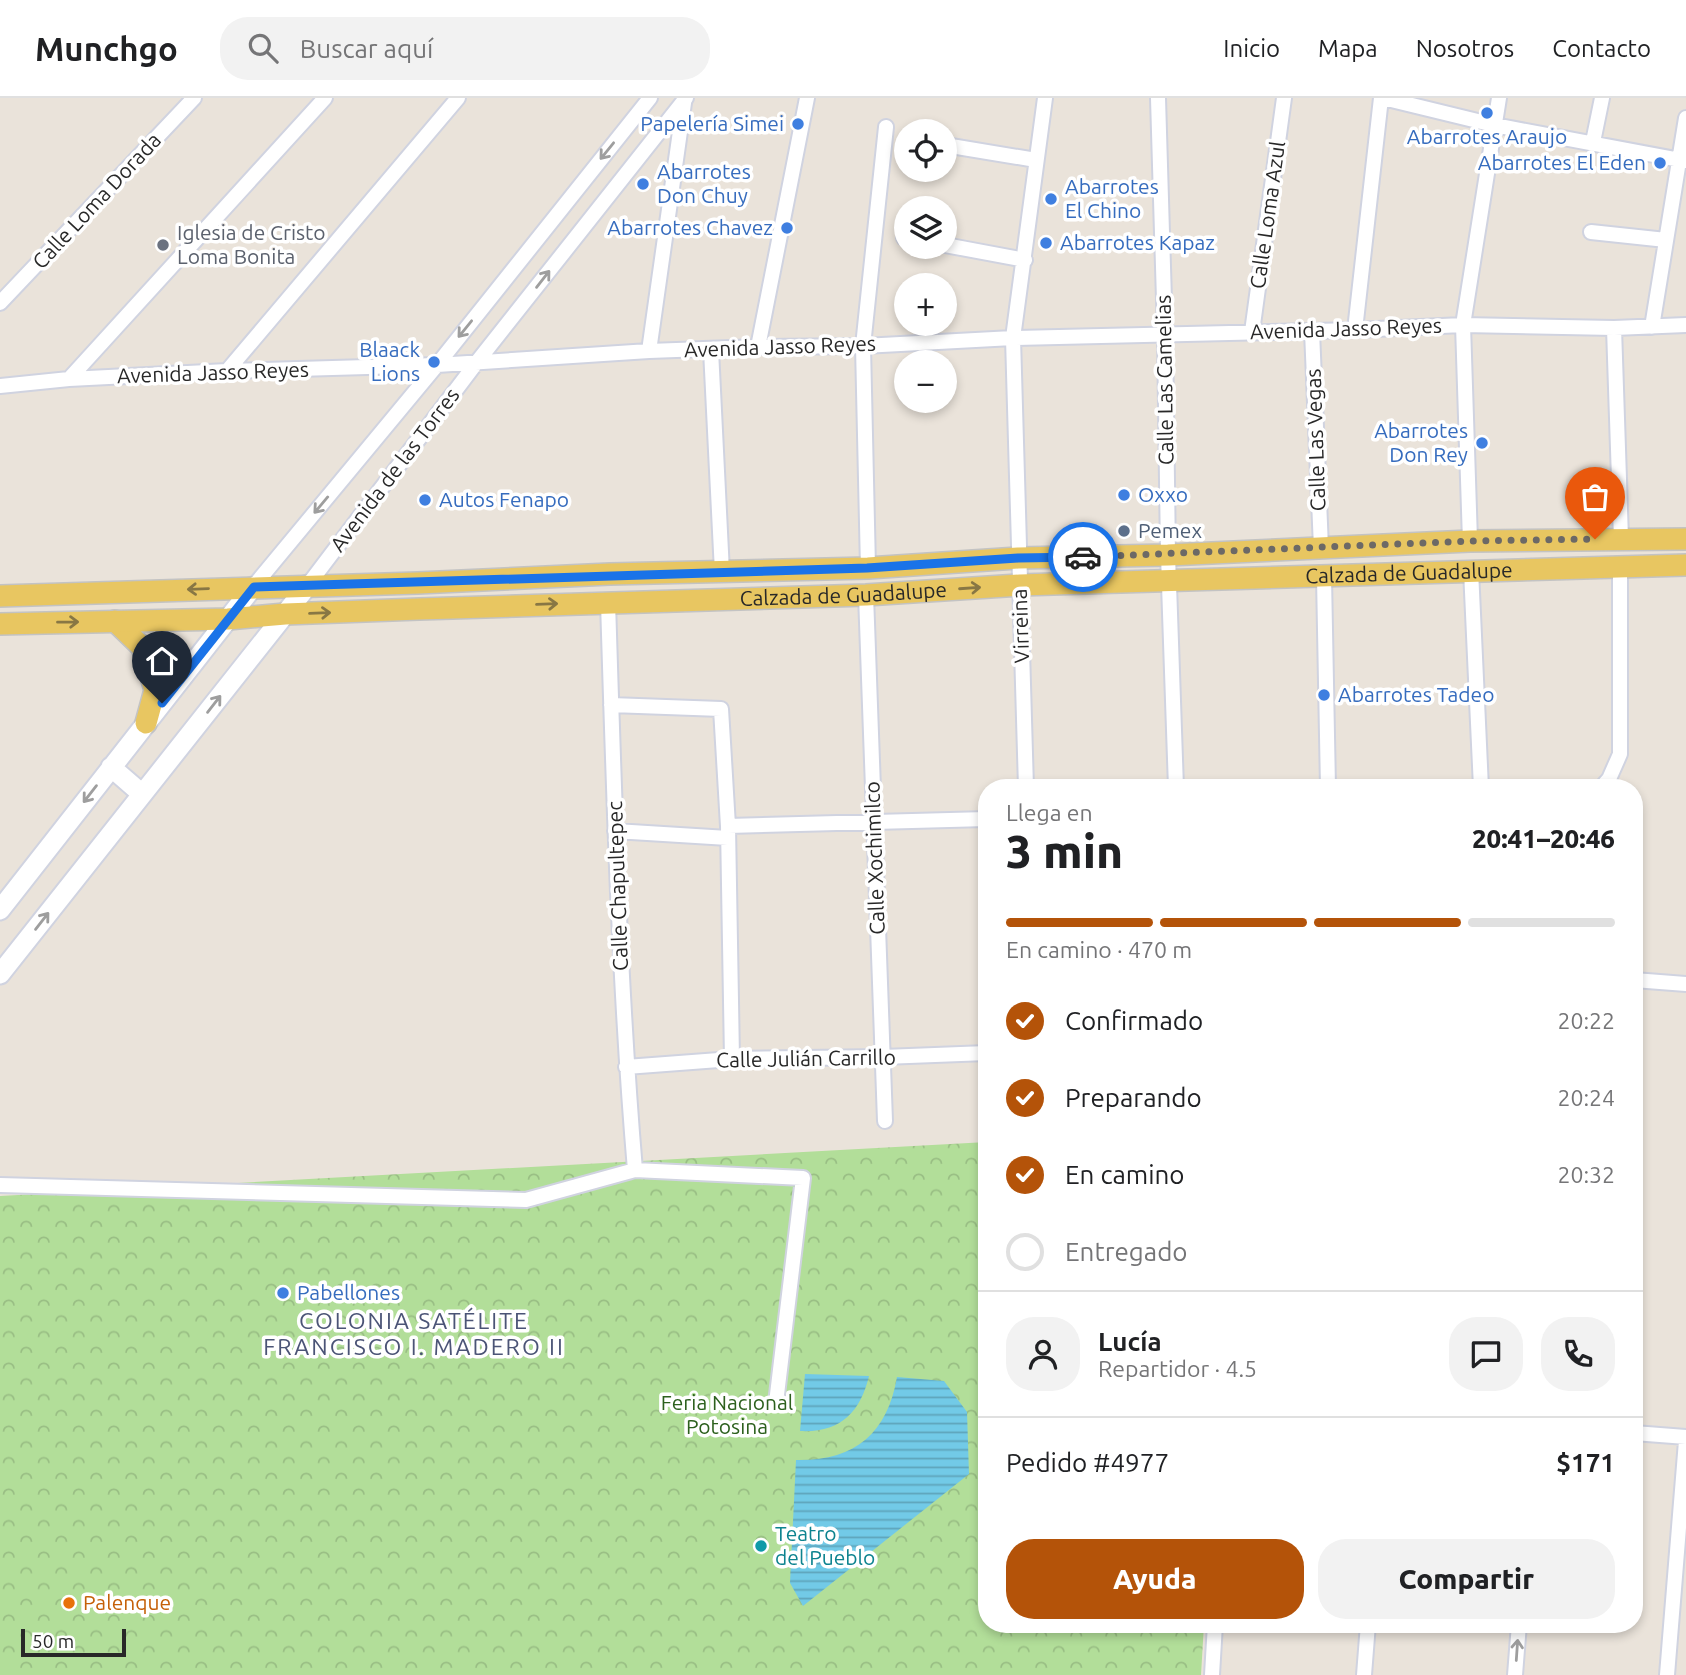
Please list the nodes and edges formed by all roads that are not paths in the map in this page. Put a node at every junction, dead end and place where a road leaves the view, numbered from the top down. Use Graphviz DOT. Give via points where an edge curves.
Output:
graph roads {
  1 [pos="194,98"];
  2 [pos="325,98"];
  3 [pos="458,98"];
  4 [pos="650,98"];
  5 [pos="807,98"];
  6 [pos="1045,98"];
  7 [pos="1158,98"];
  8 [pos="1284,98"];
  9 [pos="1382,98"];
  10 [pos="1499,98"];
  11 [pos="1602,98"];
  12 [pos="685,99"];
  13 [pos="1686,118"];
  14 [pos="1494,125"];
  15 [pos="886,127"];
  16 [pos="1593,142"];
  17 [pos="957,147"];
  18 [pos="1036,160"];
  19 [pos="1682,160"];
  20 [pos="1591,232"];
  21 [pos="1666,240"];
  22 [pos="957,247"];
  23 [pos="1025,260"];
  24 [pos="0,303"];
  25 [pos="1463,325"];
  26 [pos="1686,325"];
  27 [pos="1652,327"];
  28 [pos="1614,328"];
  29 [pos="1355,330"];
  30 [pos="1312,331"];
  31 [pos="1252,332"];
  32 [pos="1165,334"];
  33 [pos="1013,338"];
  34 [pos="863,346"];
  35 [pos="758,347"];
  36 [pos="711,350"];
  37 [pos="649,351"];
  38 [pos="477,362"];
  39 [pos="437,365"];
  40 [pos="227,371"];
  41 [pos="69,379"];
  42 [pos="0,386"];
  43 [pos="1621,539"];
  44 [pos="1686,539"];
  45 [pos="1470,541"];
  46 [pos="1321,548"];
  47 [pos="1168,555"];
  48 [pos="1018,558"];
  49 [pos="1620,565"];
  50 [pos="1686,565"];
  51 [pos="867,568"];
  52 [pos="1471,570"];
  53 [pos="722,572"];
  54 [pos="1324,577"];
  55 [pos="1169,581"];
  56 [pos="418,583"];
  57 [pos="307,585"];
  58 [pos="1020,585"];
  59 [pos="254,587"];
  60 [pos="866,595"];
  61 [pos="0,596"];
  62 [pos="608,602"];
  63 [pos="419,609"];
  64 [pos="285,614"];
  65 [pos="228,619"];
  66 [pos="115,621"];
  67 [pos="0,624"];
  68 [pos="611,705"];
  69 [pos="146,723"];
  70 [pos="111,767"];
  71 [pos="1026,779"];
  72 [pos="1177,779"];
  73 [pos="1328,779"];
  74 [pos="1481,779"];
  75 [pos="1609,779"];
  76 [pos="142,794"];
  77 [pos="978,819"];
  78 [pos="873,822"];
  79 [pos="615,831"];
  80 [pos="728,832"];
  81 [pos="0,910"];
  82 [pos="0,974"];
  83 [pos="1643,981"];
  84 [pos="1686,984"];
  85 [pos="978,1053"];
  86 [pos="883,1057"];
  87 [pos="732,1059"];
  88 [pos="626,1067"];
  89 [pos="885,1121"];
  90 [pos="635,1170"];
  91 [pos="0,1185"];
  92 [pos="776,1403"];
  93 [pos="1643,1434"];
  94 [pos="1686,1439"];
  95 [pos="1214,1633"];
  96 [pos="1367,1633"];
  97 [pos="1518,1633"];
  98 [pos="1212,1675"];
  99 [pos="1364,1675"];
  100 [pos="1515,1675"];
  101 [pos="1667,1675"];
  1 -- 24 [label="street, Calle Loma Dorada"];
  2 -- 41 [label="street"];
  3 -- 40 [label="street"];
  4 -- 39 [label="street, Avenida de las Torres, one-way"];
  5 -- 35 [label="street"];
  6 -- 18 [label="street, Virreina"];
  7 -- 32 [label="street, Calle Las Camelias"];
  8 -- 31 [label="street, Calle Loma Azul"];
  9 -- 14 [label="street"];
  9 -- 29 [label="street"];
  10 -- 14 [label="street"];
  11 -- 16 [label="street"];
  12 -- 37 [label="street"];
  38 -- 12 [label="street, Avenida de las Torres, one-way"];
  13 -- 19 [label="street"];
  14 -- 16 [label="street"];
  14 -- 25 [label="street"];
  15 -- 34 [label="street"];
  16 -- 19 [label="street"];
  17 -- 18 [label="street"];
  18 -- 23 [label="street, Virreina"];
  19 -- 21 [label="street"];
  20 -- 21 [label="street"];
  21 -- 27 [label="street"];
  22 -- 23 [label="street"];
  23 -- 33 [label="street, Virreina"];
  25 -- 28 [label="street, Avenida Jasso Reyes"];
  25 -- 29 [label="street, Avenida Jasso Reyes"];
  25 -- 45 [label="street"];
  26 -- 27 [label="street, Avenida Jasso Reyes"];
  27 -- 28 [label="street, Avenida Jasso Reyes"];
  28 -- 43 [label="street"];
  29 -- 30 [label="street, Avenida Jasso Reyes"];
  30 -- 31 [label="street, Avenida Jasso Reyes"];
  30 -- 46 [label="street, Calle Las Vegas"];
  31 -- 32 [label="street, Avenida Jasso Reyes"];
  32 -- 33 [label="street, Avenida Jasso Reyes"];
  32 -- 47 [label="street, Calle Las Camelias"];
  33 -- 34 [label="street, Avenida Jasso Reyes"];
  33 -- 48 [label="street, Virreina"];
  34 -- 35 [label="street, Avenida Jasso Reyes"];
  34 -- 51 [label="street"];
  35 -- 36 [label="street, Avenida Jasso Reyes"];
  36 -- 37 [label="street, Avenida Jasso Reyes"];
  36 -- 53 [label="street"];
  37 -- 38 [label="street, Avenida Jasso Reyes"];
  38 -- 39 [label="street, Avenida Jasso Reyes"];
  38 -- 57 [label="street, Avenida de las Torres"];
  39 -- 40 [label="street, Avenida Jasso Reyes"];
  39 -- 59 [label="street, Avenida de las Torres, one-way"];
  40 -- 41 [label="street, Avenida Jasso Reyes"];
  41 -- 42 [label="street, Avenida Jasso Reyes"];
  43 -- 44 [label="main road, Calzada de Guadalupe"];
  43 -- 45 [label="main road, Calzada de Guadalupe"];
  45 -- 46 [label="main road, Calzada de Guadalupe"];
  46 -- 47 [label="main road, Calzada de Guadalupe"];
  47 -- 48 [label="main road, Calzada de Guadalupe"];
  47 -- 55 [label="street, Calle Las Camelias"];
  48 -- 51 [label="main road, Calzada de Guadalupe"];
  48 -- 58 [label="street, Virreina"];
  49 -- 50 [label="main road, Calzada de Guadalupe"];
  49 -- 52 [label="main road, Calzada de Guadalupe"];
  49 -- 75 [label="street" via="1620,754"];
  51 -- 53 [label="main road, Calzada de Guadalupe"];
  52 -- 54 [label="main road, Calzada de Guadalupe"];
  52 -- 74 [label="street"];
  53 -- 56 [label="main road, Calzada de Guadalupe"];
  54 -- 55 [label="main road, Calzada de Guadalupe"];
  54 -- 73 [label="street"];
  55 -- 58 [label="main road, Calzada de Guadalupe"];
  55 -- 72 [label="street, Calle Las Camelias"];
  56 -- 57 [label="main road, Calzada de Guadalupe"];
  56 -- 63 [label="main road"];
  57 -- 59 [label="main road, Calzada de Guadalupe"];
  57 -- 64 [label="main road, Avenida de las Torres"];
  60 -- 58 [label="main road, Calzada de Guadalupe, one-way"];
  58 -- 71 [label="street, Virreina"];
  59 -- 61 [label="main road, Calzada de Guadalupe, one-way"];
  59 -- 65 [label="main road, Avenida de las Torres"];
  60 -- 62 [label="main road, Calzada de Guadalupe"];
  60 -- 78 [label="street, Calle Xochimilco"];
  63 -- 62 [label="main road, Calzada de Guadalupe, one-way"];
  62 -- 68 [label="street, Calle Chapultepec"];
  64 -- 63 [label="main road, Calzada de Guadalupe, one-way"];
  64 -- 65 [label="main road, Calzada de Guadalupe"];
  76 -- 64 [label="main road, Avenida de las Torres, one-way"];
  65 -- 66 [label="main road, Calzada de Guadalupe"];
  65 -- 69 [label="main road, Avenida de las Torres"];
  67 -- 66 [label="main road, Calzada de Guadalupe, one-way"];
  66 -- 69 [label="main road" via="142,647 155,690"];
  68 -- 79 [label="street, Calle Chapultepec"];
  68 -- 80 [label="street" via="721,709"];
  69 -- 70 [label="main road, Avenida de las Torres"];
  70 -- 76 [label="main road"];
  70 -- 81 [label="main road, Avenida de las Torres, one-way"];
  82 -- 76 [label="main road, Avenida de las Torres, one-way"];
  77 -- 78 [label="street"];
  78 -- 80 [label="street"];
  78 -- 86 [label="street, Calle Xochimilco"];
  79 -- 80 [label="street"];
  79 -- 88 [label="street, Calle Chapultepec"];
  80 -- 87 [label="street"];
  83 -- 84 [label="street"];
  85 -- 86 [label="street, Calle Julián Carrillo"];
  86 -- 87 [label="street, Calle Julián Carrillo"];
  86 -- 89 [label="street, Calle Xochimilco"];
  87 -- 88 [label="street, Calle Julián Carrillo"];
  88 -- 90 [label="street, Calle Chapultepec"];
  90 -- 91 [label="street" via="526,1200"];
  90 -- 92 [label="street" via="803,1178"];
  93 -- 94 [label="street"];
  94 -- 101 [label="street"];
  95 -- 98 [label="street"];
  96 -- 99 [label="street"];
  100 -- 97 [label="street, one-way"];
}
